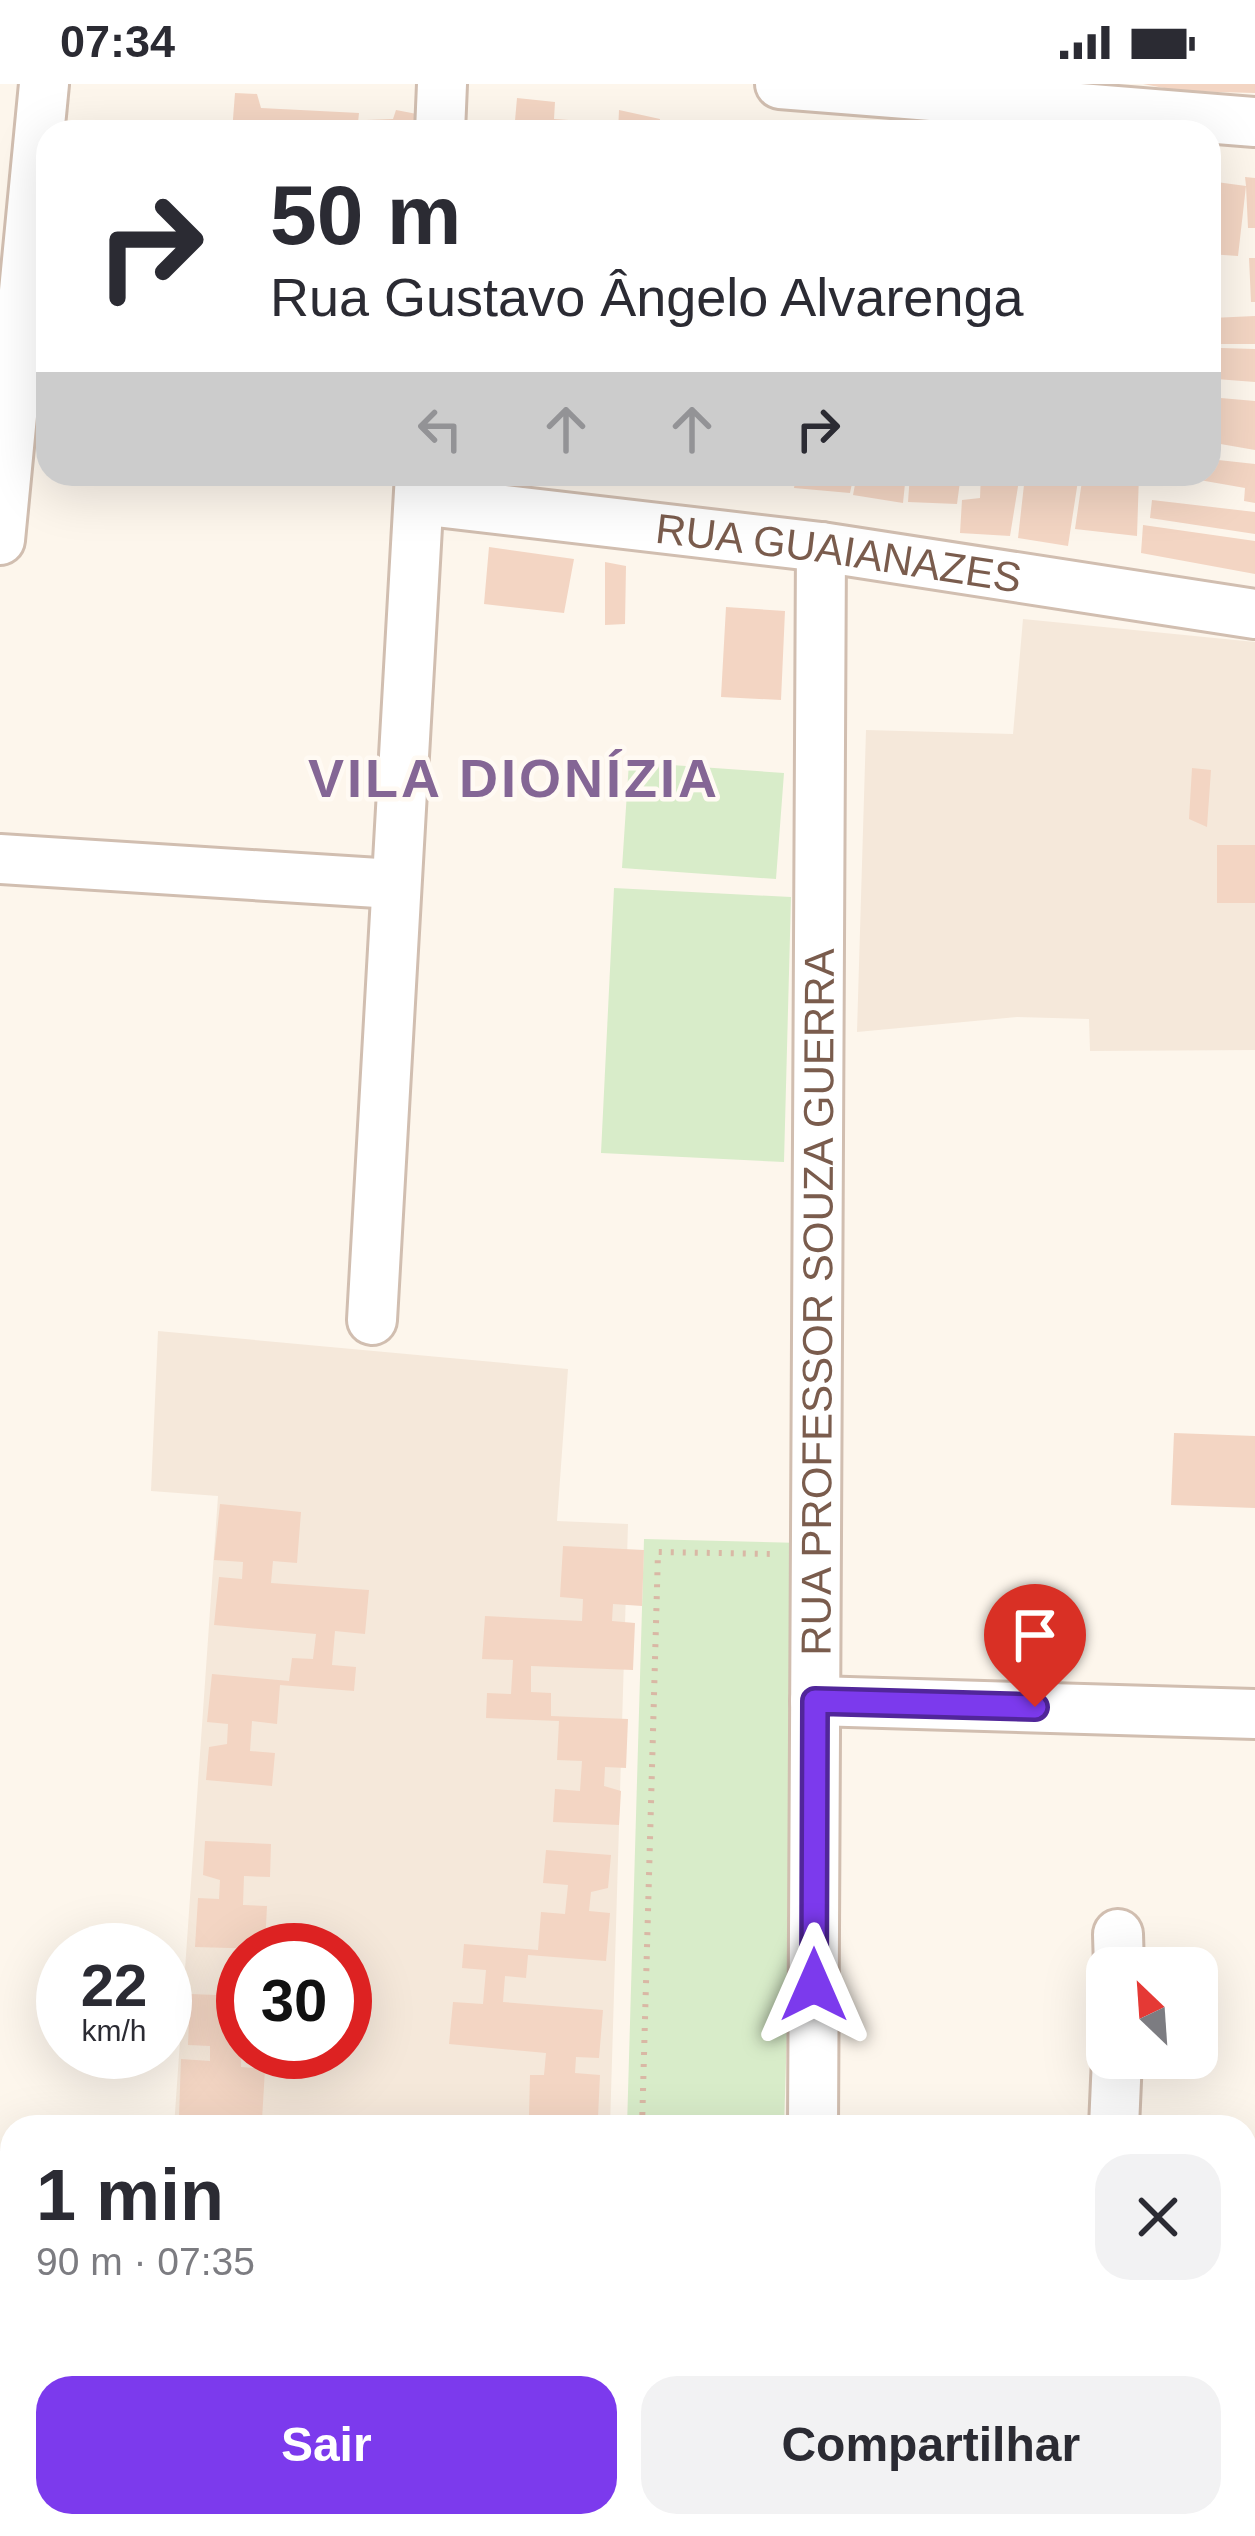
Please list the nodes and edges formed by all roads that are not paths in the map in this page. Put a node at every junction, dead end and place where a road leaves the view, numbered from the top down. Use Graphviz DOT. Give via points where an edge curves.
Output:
graph roads {
  1 [pos="44,84"];
  2 [pos="442,84"];
  3 [pos="780,84"];
  4 [pos="41,120"];
  5 [pos="440,120"];
  6 [pos="1255,122"];
  7 [pos="36,167"];
  8 [pos="420,487"];
  9 [pos="0,540"];
  10 [pos="821,547"];
  11 [pos="1255,614"];
  12 [pos="0,859"];
  13 [pos="394,884"];
  14 [pos="371,1319"];
  15 [pos="815,1701"];
  16 [pos="1255,1714"];
  17 [pos="1116,2079"];
  18 [pos="813,2115"];
  19 [pos="1115,2115"];
  1 -- 4 [label="street"];
  2 -- 5 [label="street"];
  3 -- 6 [label="street"];
  7 -- 9 [label="street"];
  8 -- 10 [label="street, RUA GUAIANAZES"];
  8 -- 13 [label="street"];
  10 -- 11 [label="street, RUA GUAIANAZES"];
  10 -- 15 [label="street, RUA PROFESSOR SOUZA GUERRA"];
  12 -- 13 [label="street"];
  13 -- 14 [label="street"];
  15 -- 16 [label="street"];
  15 -- 18 [label="street, RUA PROFESSOR SOUZA GUERRA"];
  17 -- 19 [label="street"];
}
